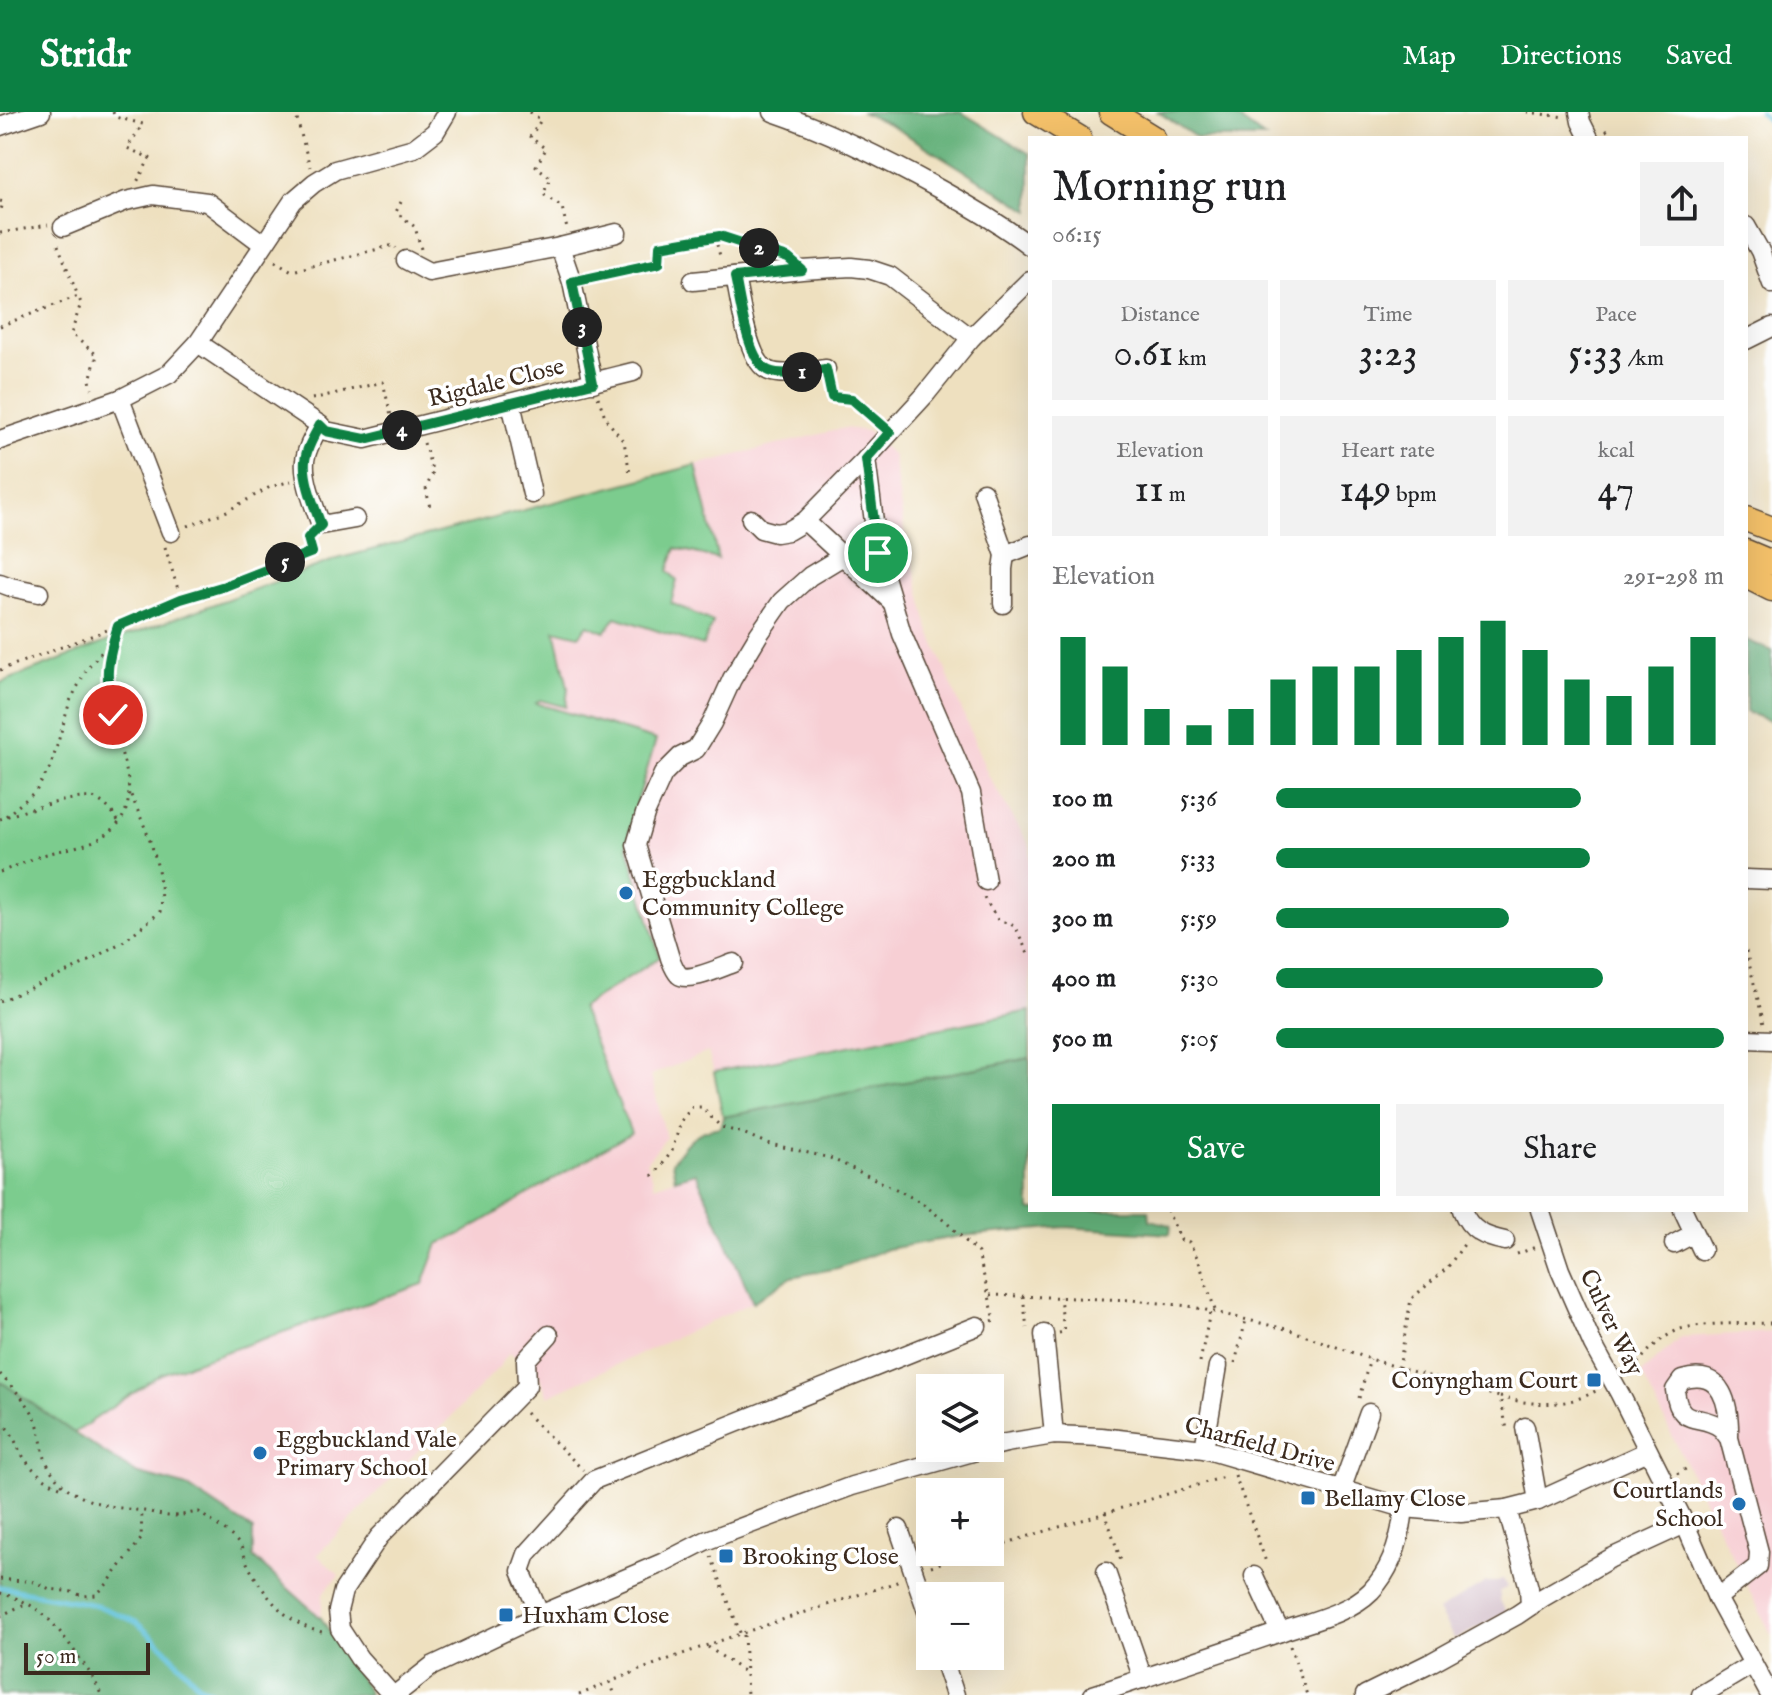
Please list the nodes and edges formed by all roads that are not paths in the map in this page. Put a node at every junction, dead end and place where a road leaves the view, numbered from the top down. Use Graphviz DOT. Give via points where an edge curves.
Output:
graph roads {
  1 [pos="41,112"];
  2 [pos="447,112"];
  3 [pos="773,112"];
  4 [pos="1036,112"];
  5 [pos="1111,112"];
  6 [pos="1580,115"];
  7 [pos="0,126"];
  8 [pos="1076,136"];
  9 [pos="1150,136"];
  10 [pos="1588,136"];
  11 [pos="63,227"];
  12 [pos="1748,230"];
  13 [pos="617,233"];
  14 [pos="263,244"];
  15 [pos="1028,244"];
  16 [pos="560,247"];
  17 [pos="406,260"];
  18 [pos="735,277"];
  19 [pos="693,281"];
  20 [pos="1028,282"];
  21 [pos="1772,284"];
  22 [pos="1772,327"];
  23 [pos="971,338"];
  24 [pos="1748,339"];
  25 [pos="198,343"];
  26 [pos="826,369"];
  27 [pos="633,372"];
  28 [pos="593,383"];
  29 [pos="120,399"];
  30 [pos="511,403"];
  31 [pos="320,425"];
  32 [pos="0,440"];
  33 [pos="866,459"];
  34 [pos="983,492"];
  35 [pos="532,494"];
  36 [pos="355,519"];
  37 [pos="751,519"];
  38 [pos="805,521"];
  39 [pos="171,532"];
  40 [pos="876,542"];
  41 [pos="1028,546"];
  42 [pos="1748,553"];
  43 [pos="1005,555"];
  44 [pos="843,556"];
  45 [pos="1772,563"];
  46 [pos="1748,577"];
  47 [pos="0,583"];
  48 [pos="1772,589"];
  49 [pos="39,593"];
  50 [pos="892,602"];
  51 [pos="1003,604"];
  52 [pos="1748,879"];
  53 [pos="1772,880"];
  54 [pos="986,881"];
  55 [pos="734,963"];
  56 [pos="1748,1039"];
  57 [pos="1770,1040"];
  58 [pos="1463,1212"];
  59 [pos="1541,1212"];
  60 [pos="1684,1212"];
  61 [pos="1505,1241"];
  62 [pos="1674,1244"];
  63 [pos="977,1326"];
  64 [pos="549,1335"];
  65 [pos="1036,1335"];
  66 [pos="1209,1364"];
  67 [pos="1369,1413"];
  68 [pos="1525,1427"];
  69 [pos="1054,1435"];
  70 [pos="1729,1438"];
  71 [pos="1004,1444"];
  72 [pos="1204,1449"];
  73 [pos="1648,1451"];
  74 [pos="938,1462"];
  75 [pos="1341,1490"];
  76 [pos="1538,1501"];
  77 [pos="1404,1508"];
  78 [pos="1507,1509"];
  79 [pos="1685,1524"];
  80 [pos="899,1529"];
  81 [pos="1106,1572"];
  82 [pos="1254,1576"];
  83 [pos="917,1582"];
  84 [pos="1717,1598"];
  85 [pos="1530,1606"];
  86 [pos="540,1615"];
  87 [pos="1282,1631"];
  88 [pos="1753,1664"];
  89 [pos="947,1670"];
  90 [pos="1143,1679"];
  91 [pos="394,1695"];
  92 [pos="955,1695"];
  93 [pos="1093,1695"];
  94 [pos="1365,1695"];
  95 [pos="1701,1695"];
  96 [pos="1770,1695"];
  1 -- 7 [label="street"];
  2 -- 14 [label="street" via="435,132 414,148 335,170 314,183 293,201"];
  3 -- 15 [label="street" via="885,159"];
  4 -- 8 [label="highway"];
  5 -- 9 [label="highway"];
  6 -- 10 [label="street"];
  11 -- 14 [label="street" via="153,195 207,202"];
  12 -- 21 [label="street"];
  13 -- 16 [label="street"];
  14 -- 25 [label="street"];
  16 -- 17 [label="street" via="429,272"];
  16 -- 28 [label="street, Rigdale Close"];
  18 -- 19 [label="street"];
  18 -- 23 [label="street" via="869,269 890,276"];
  18 -- 26 [label="street" via="756,359 768,370"];
  20 -- 23 [label="street"];
  22 -- 24 [label="street"];
  23 -- 33 [label="street"];
  25 -- 29 [label="street" via="169,374"];
  25 -- 31 [label="street, Rigdale Close"];
  27 -- 28 [label="street, Rigdale Close"];
  28 -- 30 [label="street, Rigdale Close"];
  29 -- 32 [label="street"];
  29 -- 39 [label="street"];
  30 -- 31 [label="street, Rigdale Close" via="365,439"];
  30 -- 35 [label="street"];
  31 -- 36 [label="street" via="305,461 321,525"];
  33 -- 38 [label="street"];
  33 -- 40 [label="street"];
  34 -- 43 [label="street"];
  37 -- 38 [label="street" via="776,533"];
  38 -- 44 [label="street"];
  40 -- 44 [label="street"];
  40 -- 50 [label="street"];
  41 -- 43 [label="street"];
  42 -- 45 [label="highway"];
  43 -- 51 [label="street"];
  44 -- 50 [label="street"];
  44 -- 55 [label="street" via="782,601 732,679 696,749 663,774 638,837 636,845 676,972 690,978"];
  46 -- 48 [label="highway"];
  47 -- 49 [label="street"];
  50 -- 54 [label="street" via="971,793"];
  52 -- 53 [label="street"];
  56 -- 57 [label="street"];
  58 -- 61 [label="street" via="1474,1231"];
  59 -- 73 [label="street, Culver Way" via="1593,1345"];
  60 -- 62 [label="street" via="1698,1242"];
  63 -- 86 [label="street" via="593,1482 527,1554 521,1571"];
  64 -- 91 [label="street" via="526,1360 527,1386 379,1537 343,1591 340,1629"];
  65 -- 69 [label="street"];
  66 -- 72 [label="street"];
  67 -- 75 [label="street"];
  68 -- 76 [label="street"];
  69 -- 71 [label="street, Charfield Drive"];
  69 -- 72 [label="street, Charfield Drive"];
  70 -- 84 [label="street" via="1759,1552 1758,1566"];
  72 -- 75 [label="street, Charfield Drive"];
  73 -- 76 [label="street, Charfield Drive"];
  73 -- 79 [label="street, Culver Way"];
  74 -- 86 [label="street, Charfield Drive" via="852,1486 705,1541"];
  75 -- 77 [label="street, Charfield Drive"];
  76 -- 78 [label="street, Charfield Drive"];
  77 -- 78 [label="street, Charfield Drive" via="1461,1513"];
  77 -- 87 [label="street" via="1401,1534 1386,1573 1369,1593 1353,1606"];
  78 -- 85 [label="street"];
  79 -- 84 [label="street, Culver Way"];
  79 -- 85 [label="street" via="1611,1558"];
  80 -- 83 [label="street"];
  81 -- 90 [label="street"];
  82 -- 87 [label="street"];
  84 -- 88 [label="street, Culver Way"];
  85 -- 94 [label="street"];
  86 -- 91 [label="street, Charfield Drive" via="432,1666"];
  87 -- 90 [label="street"];
  88 -- 95 [label="street"];
  88 -- 96 [label="street, Culver Way"];
  89 -- 92 [label="street"];
  90 -- 93 [label="street"];
}
